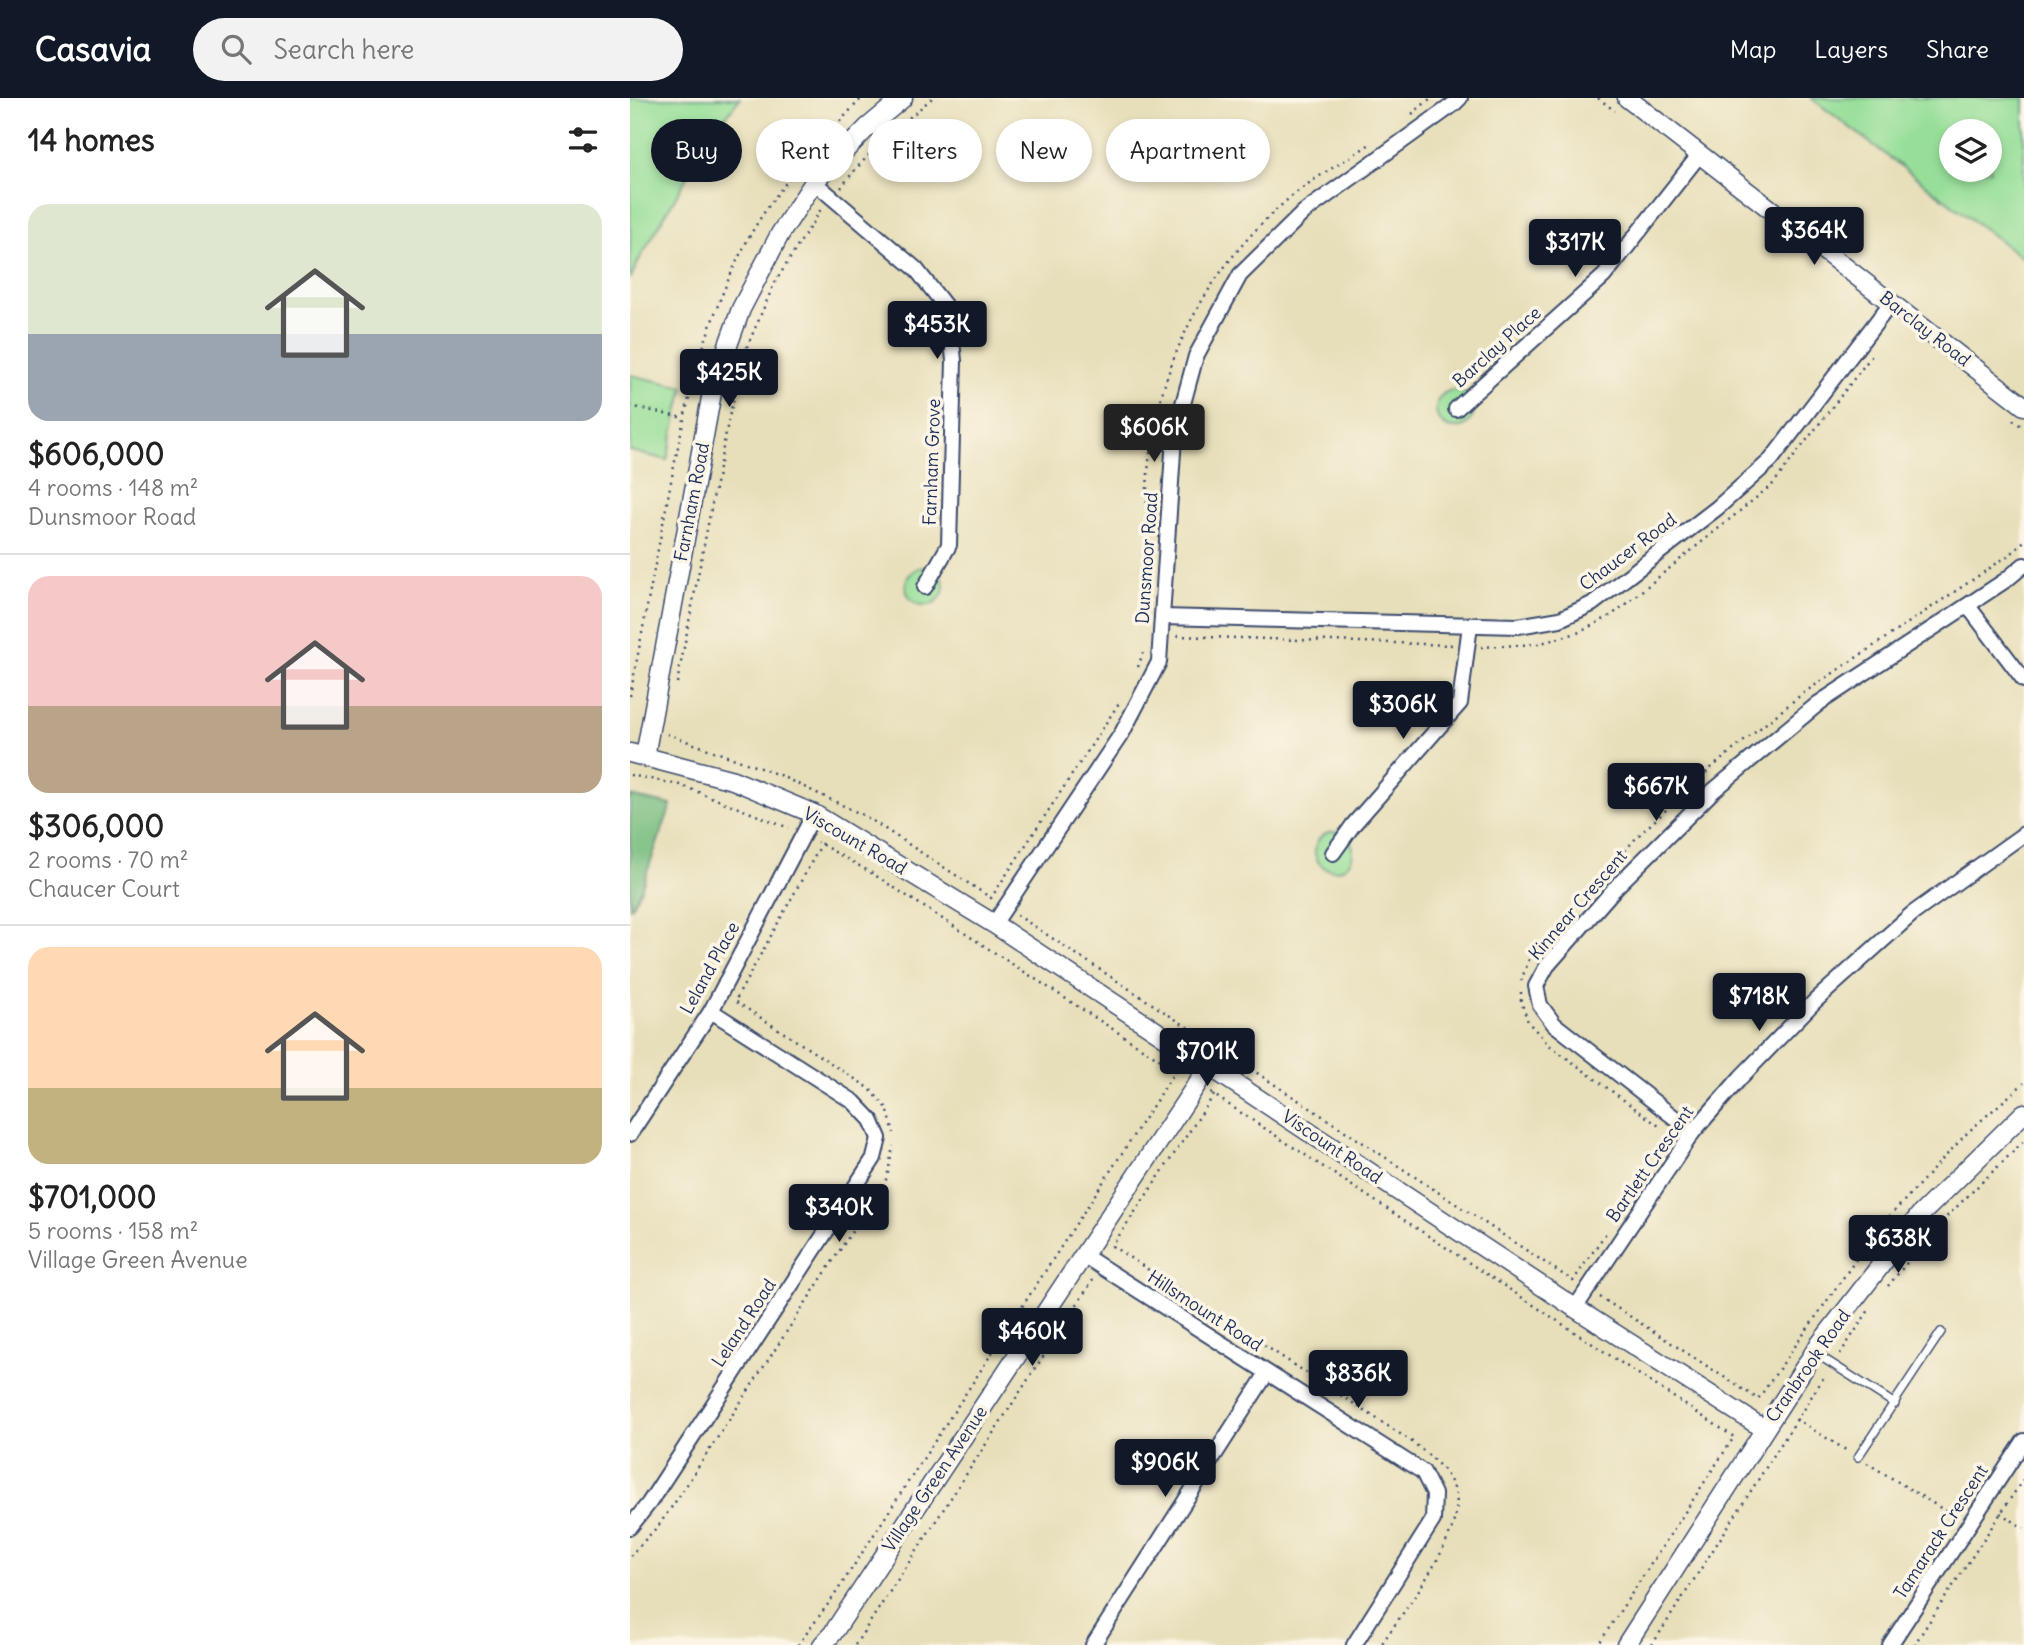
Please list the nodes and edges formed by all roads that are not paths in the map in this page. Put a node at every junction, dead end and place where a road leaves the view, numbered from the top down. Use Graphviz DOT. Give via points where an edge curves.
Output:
graph roads {
  1 [pos="903,98"];
  2 [pos="1460,98"];
  3 [pos="1627,98"];
  4 [pos="854,141"];
  5 [pos="1700,154"];
  6 [pos="814,182"];
  7 [pos="1891,303"];
  8 [pos="2024,406"];
  9 [pos="1456,409"];
  10 [pos="2024,565"];
  11 [pos="925,587"];
  12 [pos="1968,606"];
  13 [pos="1162,617"];
  14 [pos="1470,625"];
  15 [pos="2024,680"];
  16 [pos="638,755"];
  17 [pos="814,814"];
  18 [pos="2024,834"];
  19 [pos="1333,853"];
  20 [pos="994,924"];
  21 [pos="711,1011"];
  22 [pos="1209,1066"];
  23 [pos="2024,1113"];
  24 [pos="1693,1132"];
  25 [pos="630,1134"];
  26 [pos="1083,1255"];
  27 [pos="1575,1308"];
  28 [pos="1941,1332"];
  29 [pos="1814,1353"];
  30 [pos="1267,1373"];
  31 [pos="1895,1404"];
  32 [pos="1764,1429"];
  33 [pos="2024,1441"];
  34 [pos="1858,1457"];
  35 [pos="630,1527"];
  36 [pos="822,1645"];
  37 [pos="1093,1645"];
  38 [pos="1354,1645"];
  39 [pos="1626,1645"];
  40 [pos="1890,1645"];
  1 -- 4 [label="street, Farnham Road"];
  2 -- 13 [label="street, Dunsmoor Road" via="1304,212 1240,275 1196,356 1174,437"];
  3 -- 5 [label="street, Barclay Road"];
  5 -- 7 [label="street, Barclay Road"];
  5 -- 9 [label="street, Barclay Place" via="1604,276"];
  6 -- 11 [label="street, Farnham Grove" via="916,269 949,311 954,361 949,545"];
  6 -- 16 [label="street, Farnham Road" via="780,234 741,309 713,387"];
  7 -- 8 [label="street, Barclay Road"];
  7 -- 14 [label="street, Chaucer Road" via="1772,460 1603,596 1560,619 1518,626"];
  10 -- 12 [label="street, Kinnear Crescent"];
  12 -- 15 [label="street"];
  12 -- 24 [label="street, Kinnear Crescent" via="1819,703 1713,791 1617,886 1547,966 1536,986 1540,1005 1554,1024"];
  13 -- 14 [label="street, Chaucer Road"];
  13 -- 20 [label="street, Dunsmoor Road" via="1159,662 1122,733"];
  14 -- 19 [label="street" via="1460,702"];
  16 -- 17 [label="street, Viscount Road" via="733,780"];
  17 -- 20 [label="street, Viscount Road"];
  17 -- 21 [label="street, Leland Place"];
  18 -- 24 [label="street, Bartlett Crescent" via="1912,914 1815,1000"];
  20 -- 22 [label="street, Viscount Road"];
  21 -- 25 [label="street, Leland Place"];
  21 -- 35 [label="street, Leland Road" via="854,1102 880,1138 874,1158"];
  22 -- 26 [label="street, Village Green Avenue"];
  22 -- 27 [label="street, Viscount Road"];
  23 -- 29 [label="street, Cranbrook Road" via="1919,1216"];
  24 -- 27 [label="street, Bartlett Crescent"];
  26 -- 30 [label="street, Hillsmount Road"];
  26 -- 36 [label="street, Village Green Avenue"];
  27 -- 32 [label="street, Viscount Road"];
  28 -- 31 [label="lane"];
  29 -- 31 [label="lane"];
  29 -- 32 [label="street, Cranbrook Road"];
  30 -- 37 [label="street"];
  30 -- 38 [label="street, Hillsmount Road" via="1423,1472 1434,1494 1433,1520"];
  31 -- 34 [label="lane"];
  32 -- 39 [label="street, Cranbrook Road"];
  33 -- 40 [label="street, Tamarack Crescent"];
}
